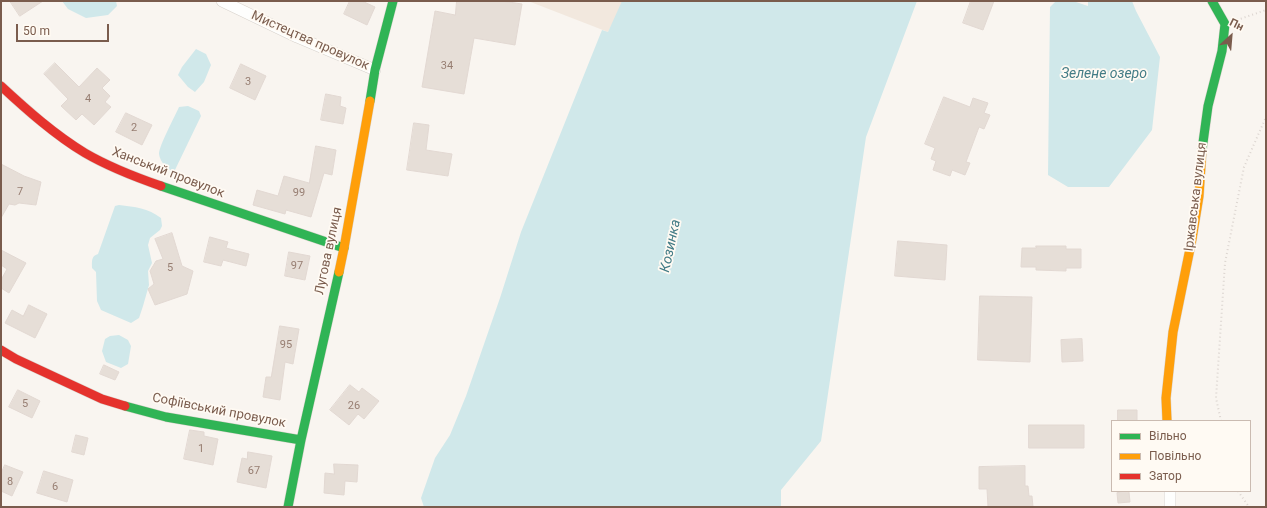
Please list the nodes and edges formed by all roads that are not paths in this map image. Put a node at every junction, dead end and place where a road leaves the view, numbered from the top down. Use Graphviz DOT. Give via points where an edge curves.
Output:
graph roads {
  1 [pos="222,1"];
  2 [pos="393,1"];
  3 [pos="1212,1"];
  4 [pos="375,70"];
  5 [pos="1,86"];
  6 [pos="344,248"];
  7 [pos="1,350"];
  8 [pos="1167,420"];
  9 [pos="301,440"];
  10 [pos="1170,492"];
  11 [pos="288,507"];
  12 [pos="1170,507"];
  1 -- 4 [label="street, Мистецтва провулок"];
  2 -- 4 [label="street, Лугова вулиця"];
  3 -- 8 [label="street, Іржавська вулиця" via="1225,24 1222,51 1208,106 1192,238 1173,332 1166,398"];
  4 -- 6 [label="street, Лугова вулиця"];
  5 -- 6 [label="street, Ханський провулок" via="56,133 118,169 154,184"];
  6 -- 9 [label="street, Лугова вулиця"];
  7 -- 9 [label="street, Софіївський провулок" via="102,399 166,417"];
  9 -- 11 [label="street, Лугова вулиця"];
  10 -- 12 [label="street"];
}
